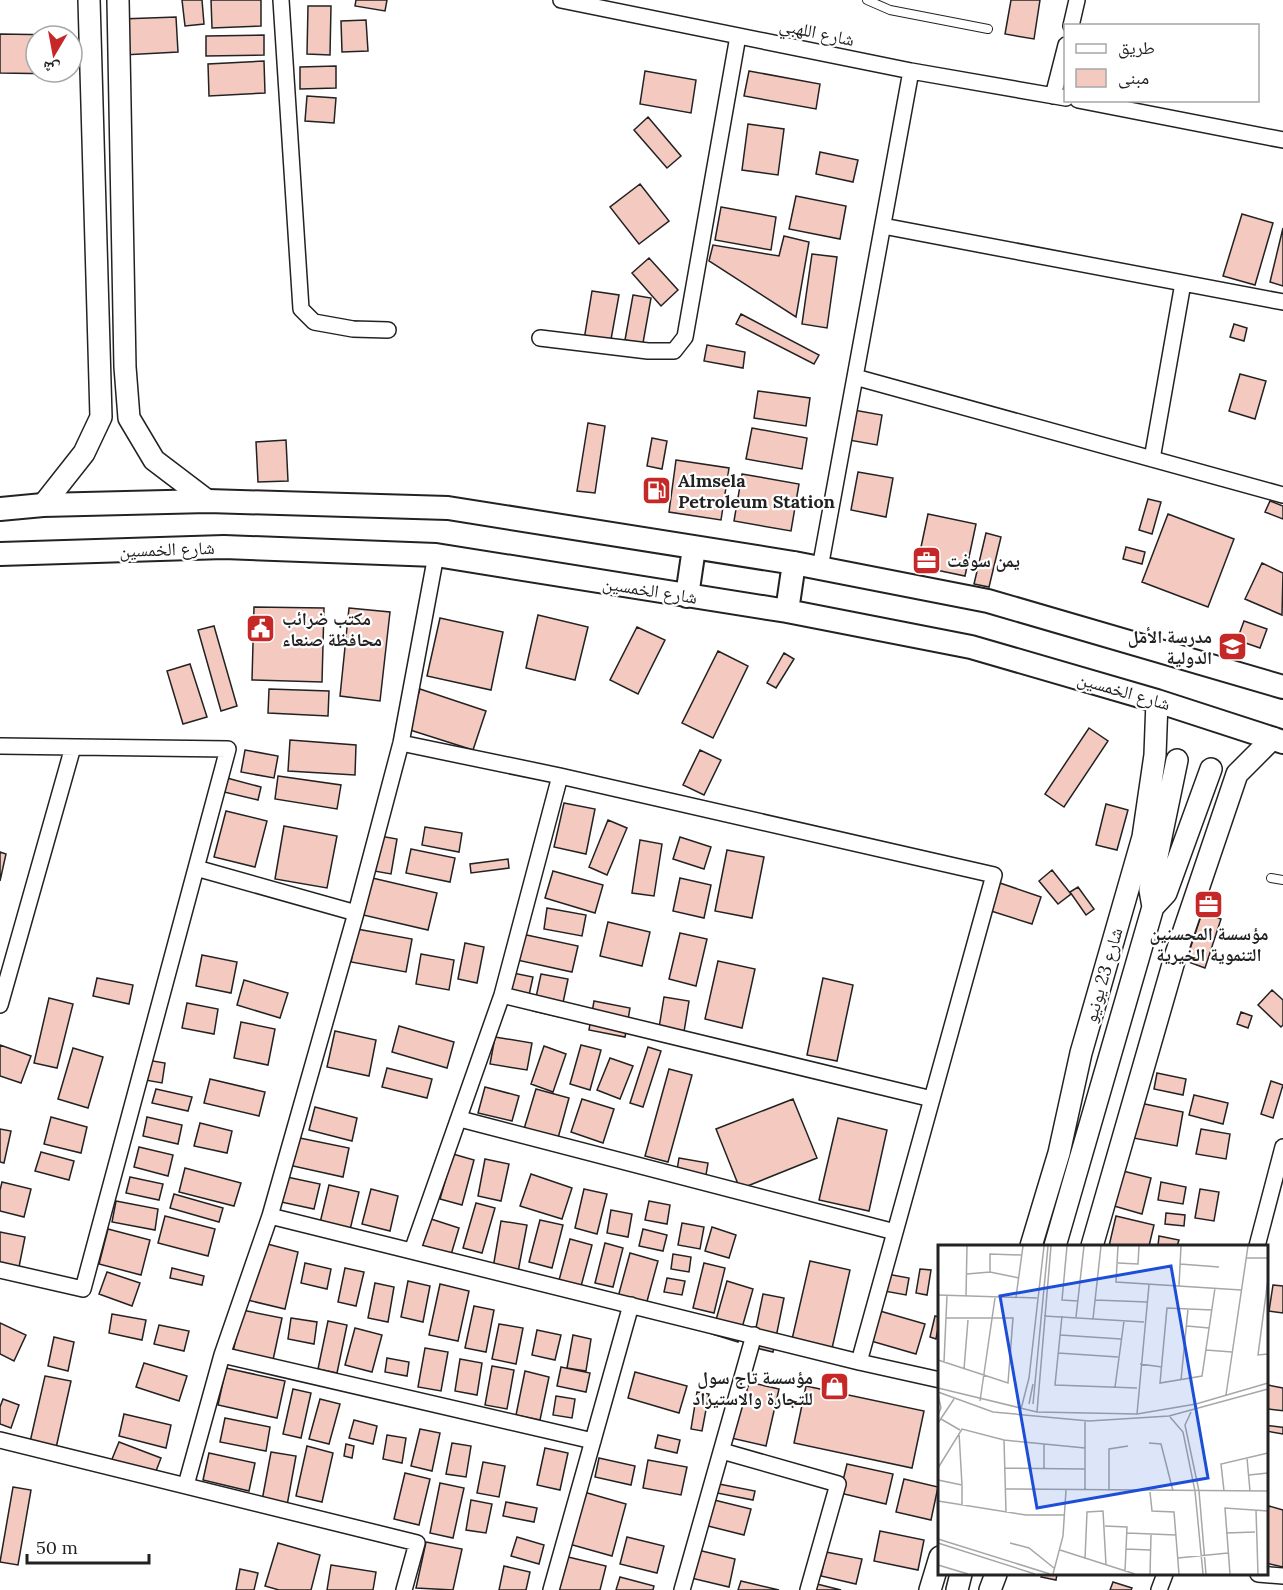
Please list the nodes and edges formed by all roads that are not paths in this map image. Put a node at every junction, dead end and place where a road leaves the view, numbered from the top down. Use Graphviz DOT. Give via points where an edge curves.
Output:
graph roads {
  1 [pos="89,0"];
  2 [pos="118,0"];
  3 [pos="280,0"];
  4 [pos="561,0"];
  5 [pos="867,0"];
  6 [pos="1077,0"];
  7 [pos="619,6"];
  8 [pos="1071,24"];
  9 [pos="988,29"];
  10 [pos="738,36"];
  11 [pos="1064,54"];
  12 [pos="911,71"];
  13 [pos="1062,71"];
  14 [pos="1059,97"];
  15 [pos="1088,102"];
  16 [pos="1283,140"];
  17 [pos="883,226"];
  18 [pos="1184,283"];
  19 [pos="1283,302"];
  20 [pos="388,330"];
  21 [pos="540,338"];
  22 [pos="855,377"];
  23 [pos="100,417"];
  24 [pos="129,418"];
  25 [pos="1152,459"];
  26 [pos="1283,495"];
  27 [pos="208,501"];
  28 [pos="43,505"];
  29 [pos="0,509"];
  30 [pos="694,548"];
  31 [pos="0,554"];
  32 [pos="436,555"];
  33 [pos="794,563"];
  34 [pos="820,568"];
  35 [pos="687,596"];
  36 [pos="786,611"];
  37 [pos="1283,687"];
  38 [pos="1157,701"];
  39 [pos="1278,740"];
  40 [pos="401,743"];
  41 [pos="0,746"];
  42 [pos="74,747"];
  43 [pos="1155,755"];
  44 [pos="1178,760"];
  45 [pos="1211,769"];
  46 [pos="1237,774"];
  47 [pos="560,776"];
  48 [pos="196,868"];
  49 [pos="1271,878"];
  50 [pos="1283,880"];
  51 [pos="1152,907"];
  52 [pos="356,913"];
  53 [pos="502,995"];
  54 [pos="0,1005"];
  55 [pos="932,1099"];
  56 [pos="460,1119"];
  57 [pos="1283,1147"];
  58 [pos="270,1216"];
  59 [pos="895,1232"];
  60 [pos="1031,1245"];
  61 [pos="1055,1245"];
  62 [pos="1092,1245"];
  63 [pos="1257,1245"];
  64 [pos="412,1251"];
  65 [pos="0,1270"];
  66 [pos="631,1305"];
  67 [pos="754,1335"];
  68 [pos="222,1354"];
  69 [pos="859,1362"];
  70 [pos="938,1380"];
  71 [pos="1268,1417"];
  72 [pos="1283,1419"];
  73 [pos="0,1440"];
  74 [pos="593,1441"];
  75 [pos="722,1451"];
  76 [pos="186,1485"];
  77 [pos="938,1561"];
  78 [pos="961,1575"];
  79 [pos="996,1575"];
  80 [pos="1165,1575"];
  81 [pos="1268,1575"];
  82 [pos="1283,1576"];
  83 [pos="404,1590"];
  84 [pos="551,1590"];
  85 [pos="682,1590"];
  86 [pos="808,1590"];
  87 [pos="930,1590"];
  88 [pos="957,1590"];
  89 [pos="990,1590"];
  90 [pos="1159,1590"];
  1 -- 23 [label="street"];
  2 -- 24 [label="street"];
  3 -- 20 [label="street" via="301,309 314,322"];
  4 -- 7 [label="street, شارع اللهبي"];
  5 -- 9 [label="lane" via="890,10"];
  6 -- 8 [label="street"];
  7 -- 10 [label="street, شارع اللهبي"];
  10 -- 12 [label="street, شارع اللهبي"];
  10 -- 21 [label="street" via="685,337 674,351"];
  11 -- 13 [label="street"];
  12 -- 14 [label="street, شارع اللهبي"];
  12 -- 17 [label="street"];
  13 -- 14 [label="street"];
  15 -- 16 [label="street"];
  17 -- 18 [label="street"];
  17 -- 22 [label="street"];
  18 -- 19 [label="street"];
  18 -- 25 [label="street"];
  22 -- 25 [label="street"];
  22 -- 34 [label="street"];
  23 -- 24 [label="street" via="106,425 116,428"];
  23 -- 28 [label="street" via="84,453"];
  24 -- 27 [label="street" via="154,460"];
  25 -- 26 [label="street"];
  27 -- 28 [label="main road"];
  27 -- 30 [label="main road" via="448,508"];
  28 -- 29 [label="main road"];
  30 -- 33 [label="main road"];
  30 -- 35 [label="main road"];
  31 -- 32 [label="main road, شارع الخمسين" via="224,547"];
  32 -- 35 [label="main road, شارع الخمسين"];
  32 -- 40 [label="street"];
  33 -- 34 [label="main road"];
  33 -- 36 [label="main road"];
  34 -- 37 [label="main road" via="988,601"];
  35 -- 36 [label="main road, شارع الخمسين"];
  36 -- 38 [label="main road, شارع الخمسين" via="971,647"];
  38 -- 39 [label="main road, شارع الخمسين"];
  38 -- 43 [label="street, شارع 23 يونيو"];
  39 -- 46 [label="street"];
  40 -- 47 [label="street"];
  40 -- 52 [label="street"];
  41 -- 42 [label="street"];
  42 -- 48 [label="street" via="228,749"];
  42 -- 54 [label="street"];
  43 -- 44 [label="street"];
  43 -- 60 [label="street, شارع 23 يونيو" via="1143,837"];
  44 -- 45 [label="street"];
  44 -- 51 [label="street" via="1150,890"];
  45 -- 46 [label="street"];
  45 -- 51 [label="street" via="1166,892"];
  46 -- 62 [label="street" via="1176,954"];
  47 -- 53 [label="street"];
  47 -- 55 [label="street" via="994,875"];
  48 -- 52 [label="street"];
  48 -- 65 [label="street" via="83,1290"];
  49 -- 50 [label="lane"];
  51 -- 61 [label="street"];
  52 -- 58 [label="street"];
  53 -- 55 [label="street"];
  53 -- 56 [label="street"];
  55 -- 59 [label="street"];
  56 -- 59 [label="street"];
  56 -- 64 [label="street"];
  57 -- 63 [label="street"];
  58 -- 64 [label="street"];
  58 -- 68 [label="street"];
  59 -- 69 [label="street"];
  64 -- 66 [label="street"];
  66 -- 67 [label="street"];
  66 -- 74 [label="street"];
  67 -- 69 [label="street"];
  67 -- 75 [label="street"];
  68 -- 74 [label="street"];
  68 -- 76 [label="street"];
  69 -- 70 [label="street"];
  71 -- 72 [label="street"];
  73 -- 76 [label="street"];
  74 -- 84 [label="street"];
  75 -- 85 [label="street"];
  75 -- 86 [label="street" via="838,1484"];
  76 -- 83 [label="street" via="417,1543"];
  77 -- 87 [label="street"];
  78 -- 88 [label="street"];
  79 -- 89 [label="street"];
  80 -- 90 [label="street"];
  81 -- 82 [label="street"];
}
